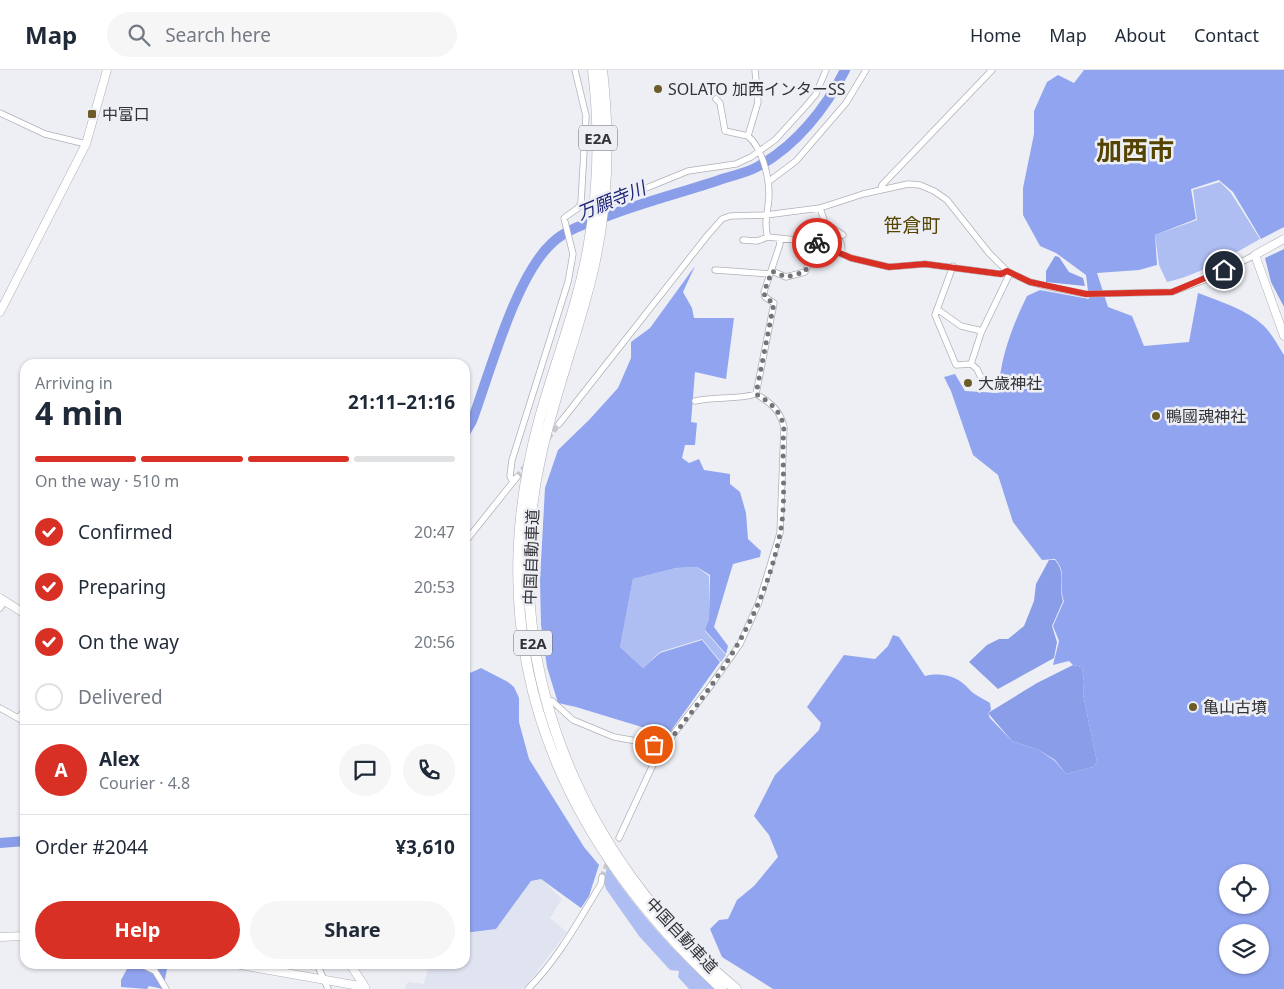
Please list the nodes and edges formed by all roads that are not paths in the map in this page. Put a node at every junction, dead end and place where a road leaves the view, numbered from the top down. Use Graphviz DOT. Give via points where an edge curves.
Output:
graph roads {
  1 [pos="107,70"];
  2 [pos="576,70"];
  3 [pos="588,70"];
  4 [pos="593,70"];
  5 [pos="602,70"];
  6 [pos="755,70"];
  7 [pos="826,70"];
  8 [pos="866,70"];
  9 [pos="992,70"];
  10 [pos="716,99"];
  11 [pos="0,113"];
  12 [pos="598,136"];
  13 [pos="748,136"];
  14 [pos="86,144"];
  15 [pos="759,153"];
  16 [pos="767,180"];
  17 [pos="881,190"];
  18 [pos="608,201"];
  19 [pos="820,208"];
  20 [pos="766,215"];
  21 [pos="824,225"];
  22 [pos="843,235"];
  23 [pos="768,237"];
  24 [pos="779,239"];
  25 [pos="1284,239"];
  26 [pos="743,240"];
  27 [pos="816,242"];
  28 [pos="594,244"];
  29 [pos="841,254"];
  30 [pos="1255,255"];
  31 [pos="953,266"];
  32 [pos="715,270"];
  33 [pos="771,272"];
  34 [pos="1009,272"];
  35 [pos="1,309"];
  36 [pos="937,309"];
  37 [pos="982,331"];
  38 [pos="1284,336"];
  39 [pos="971,364"];
  40 [pos="983,382"];
  41 [pos="756,394"];
  42 [pos="695,401"];
  43 [pos="558,424"];
  44 [pos="470,536"];
  45 [pos="2,602"];
  46 [pos="20,611"];
  47 [pos="552,701"];
  48 [pos="0,708"];
  49 [pos="19,717"];
  50 [pos="665,746"];
  51 [pos="619,838"];
  52 [pos="602,877"];
  53 [pos="20,936"];
  54 [pos="0,937"];
  55 [pos="151,969"];
  56 [pos="267,969"];
  57 [pos="319,969"];
  58 [pos="353,969"];
  59 [pos="323,978"];
  60 [pos="365,988"];
  61 [pos="166,989"];
  62 [pos="328,989"];
  63 [pos="528,989"];
  64 [pos="722,989"];
  65 [pos="736,989"];
  1 -- 14 [label="street"];
  2 -- 44 [label="street" via="584,101 585,153 581,203 564,220 572,251 568,282 512,460 510,476 515,479"];
  3 -- 12 [label="highway"];
  4 -- 12 [label="highway, 中国自動車道 / E2A"];
  5 -- 18 [label="highway, 中国自動車道 / E2A"];
  6 -- 13 [label="street" via="758,102"];
  7 -- 15 [label="street" via="816,94"];
  8 -- 16 [label="street" via="846,103 796,161"];
  9 -- 17 [label="street" via="882,185"];
  10 -- 13 [label="street" via="720,103 725,131"];
  11 -- 14 [label="street" via="45,134"];
  12 -- 28 [label="highway, 中国自動車道 / E2A"];
  13 -- 15 [label="street"];
  14 -- 35 [label="street"];
  15 -- 16 [label="street"];
  15 -- 18 [label="street" via="736,164 688,171"];
  16 -- 20 [label="street"];
  17 -- 19 [label="street"];
  17 -- 34 [label="street" via="908,184 934,190"];
  18 -- 28 [label="highway, 中国自動車道 / E2A"];
  19 -- 20 [label="street"];
  19 -- 21 [label="street"];
  20 -- 23 [label="street"];
  20 -- 43 [label="street" via="722,219"];
  21 -- 22 [label="street"];
  21 -- 27 [label="street"];
  21 -- 29 [label="street" via="840,239"];
  23 -- 24 [label="street"];
  23 -- 26 [label="street"];
  24 -- 27 [label="street"];
  24 -- 33 [label="street"];
  25 -- 30 [label="street"];
  27 -- 29 [label="street"];
  27 -- 33 [label="street" via="805,272 786,277"];
  28 -- 64 [label="highway, 中国自動車道 / E2A" via="539,421 524,488 517,566 524,654 537,711 551,752 580,814 643,907 674,943"];
  28 -- 65 [label="highway, 中国自動車道 / E2A" via="583,311 534,488 528,566 534,653 560,748 606,839 627,871 674,929"];
  29 -- 31 [label="street" via="889,267 915,263"];
  30 -- 34 [label="street" via="1172,292 1086,294 1030,282"];
  30 -- 38 [label="street"];
  31 -- 34 [label="street" via="1001,274"];
  31 -- 36 [label="street"];
  32 -- 33 [label="street"];
  33 -- 41 [label="street" via="764,292 765,298 774,303"];
  34 -- 37 [label="street"];
  36 -- 37 [label="street" via="961,326"];
  36 -- 39 [label="street" via="937,322 956,365"];
  37 -- 39 [label="street"];
  39 -- 40 [label="street"];
  41 -- 42 [label="street" via="744,398 712,397"];
  41 -- 50 [label="street" via="776,409 784,427 780,533 759,602 745,635 710,688"];
  45 -- 46 [label="street"];
  47 -- 50 [label="street" via="572,720 614,737"];
  48 -- 49 [label="street"];
  50 -- 51 [label="street" via="654,762"];
  52 -- 63 [label="street" via="572,932 542,975"];
  53 -- 54 [label="street"];
  55 -- 61 [label="street"];
  56 -- 59 [label="street"];
  57 -- 59 [label="street"];
  58 -- 60 [label="street"];
  59 -- 60 [label="street"];
  59 -- 62 [label="street"];
}
